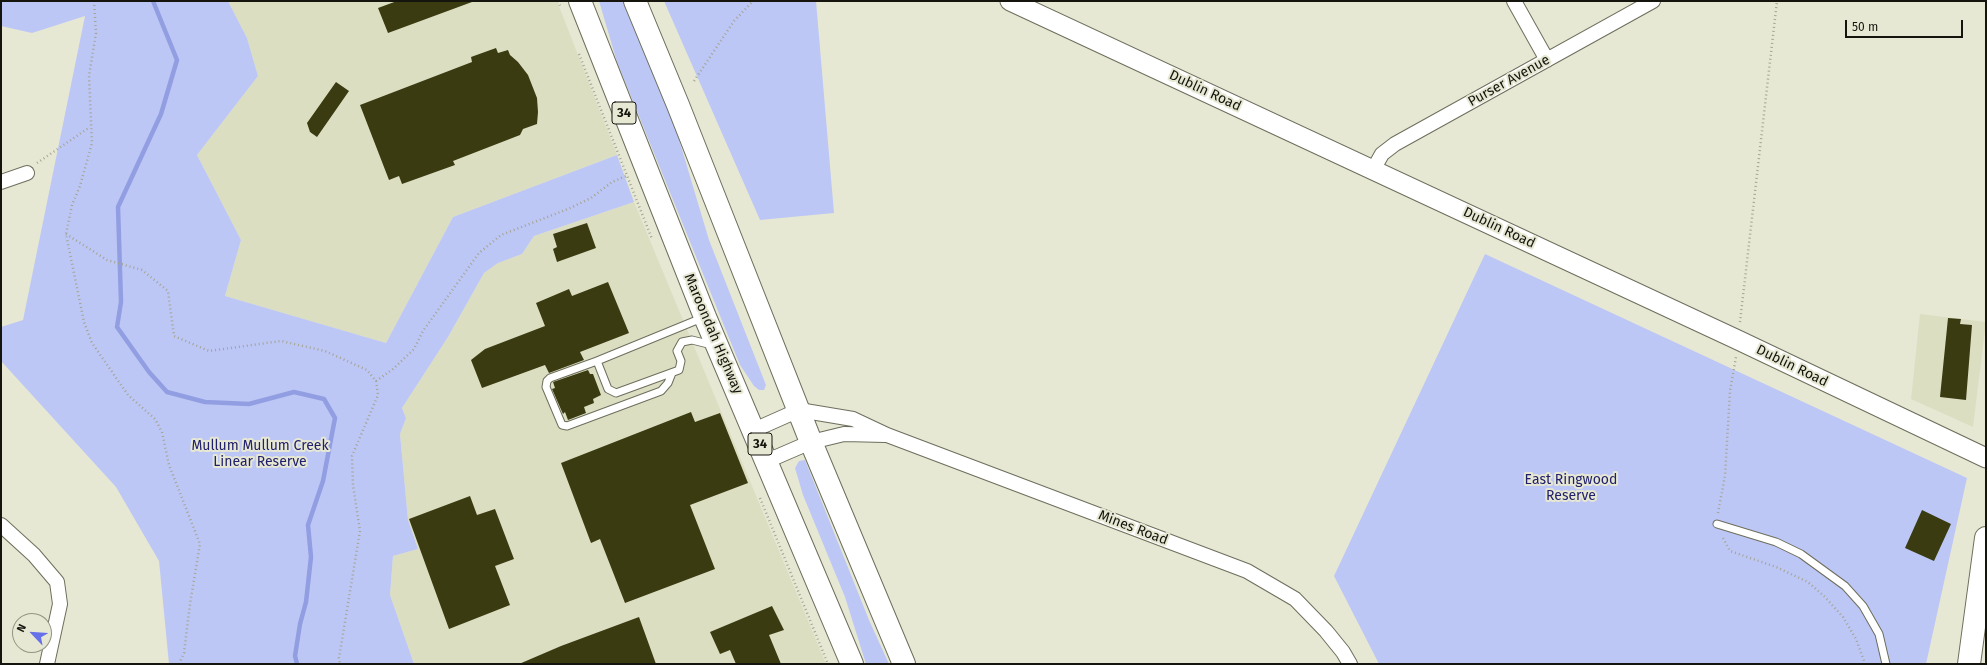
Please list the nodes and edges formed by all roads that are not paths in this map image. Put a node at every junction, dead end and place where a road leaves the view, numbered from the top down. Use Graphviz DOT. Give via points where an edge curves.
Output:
graph roads {
  1 [pos="580,1"];
  2 [pos="635,1"];
  3 [pos="1010,1"];
  4 [pos="1514,1"];
  5 [pos="1653,1"];
  6 [pos="1547,60"];
  7 [pos="1373,170"];
  8 [pos="27,173"];
  9 [pos="1,182"];
  10 [pos="705,317"];
  11 [pos="718,347"];
  12 [pos="597,360"];
  13 [pos="672,373"];
  14 [pos="799,410"];
  15 [pos="754,430"];
  16 [pos="887,435"];
  17 [pos="811,442"];
  18 [pos="1986,458"];
  19 [pos="767,461"];
  20 [pos="1716,524"];
  21 [pos="1,525"];
  22 [pos="1986,538"];
  23 [pos="47,664"];
  24 [pos="852,664"];
  25 [pos="904,664"];
  26 [pos="1350,664"];
  27 [pos="1886,664"];
  28 [pos="1969,664"];
  1 -- 10 [label="main road, Maroondah Highway / 34"];
  2 -- 14 [label="main road"];
  3 -- 7 [label="main road, Dublin Road"];
  4 -- 6 [label="street"];
  5 -- 6 [label="street, Purser Avenue"];
  6 -- 7 [label="street, Purser Avenue" via="1395,144 1382,154"];
  7 -- 18 [label="main road, Dublin Road"];
  8 -- 9 [label="street"];
  10 -- 11 [label="main road, Maroondah Highway / 34"];
  10 -- 12 [label="lane"];
  11 -- 13 [label="lane" via="692,340 682,342 677,351 681,361 679,370"];
  11 -- 15 [label="main road, Maroondah Highway / 34"];
  12 -- 13 [label="lane" via="608,389 616,392"];
  12 -- 13 [label="lane" via="547,381 546,387 562,425 567,426 660,391 668,383"];
  14 -- 15 [label="street"];
  14 -- 16 [label="street, Mines Road" via="853,419"];
  14 -- 17 [label="main road"];
  15 -- 19 [label="main road, Maroondah Highway / 34"];
  16 -- 17 [label="street, Mines Road" via="844,434"];
  16 -- 26 [label="street, Mines Road" via="1247,571 1294,599 1326,631"];
  17 -- 19 [label="street, Mines Road"];
  17 -- 25 [label="main road"];
  19 -- 24 [label="main road, Maroondah Highway / 34"];
  20 -- 27 [label="lane" via="1776,542 1801,554 1845,586 1863,606 1879,634"];
  21 -- 23 [label="street" via="34,555 57,582 60,604"];
  22 -- 28 [label="main road"];
}
